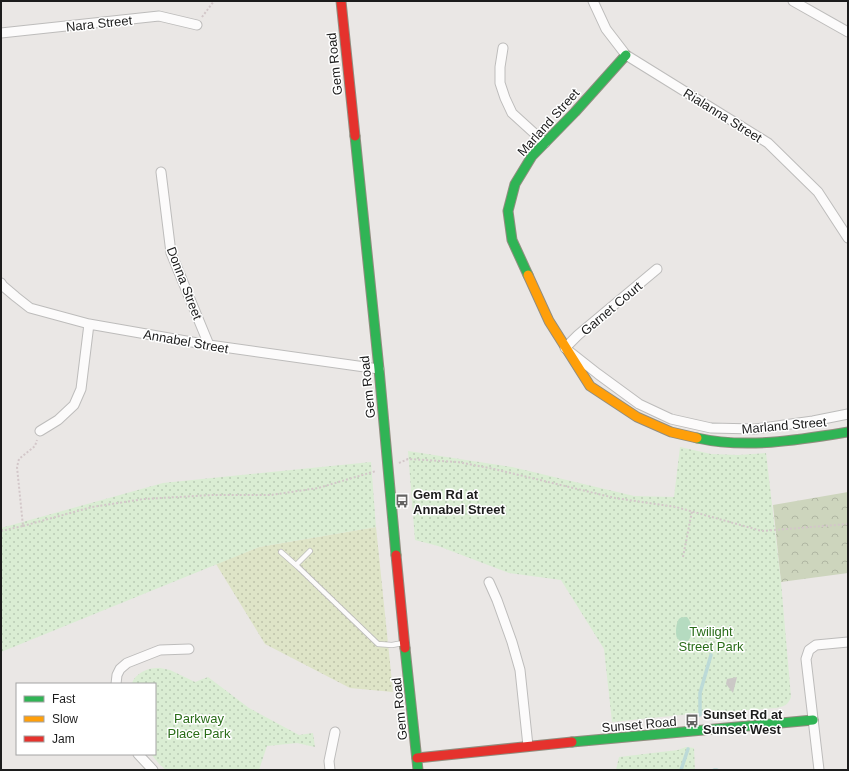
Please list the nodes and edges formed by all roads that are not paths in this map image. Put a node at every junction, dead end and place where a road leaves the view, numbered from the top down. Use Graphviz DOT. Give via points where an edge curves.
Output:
graph roads {
  1 [pos="340,1"];
  2 [pos="593,1"];
  3 [pos="793,1"];
  4 [pos="197,25"];
  5 [pos="848,32"];
  6 [pos="1,33"];
  7 [pos="502,48"];
  8 [pos="626,55"];
  9 [pos="545,143"];
  10 [pos="161,172"];
  11 [pos="848,238"];
  12 [pos="657,269"];
  13 [pos="2,284"];
  14 [pos="89,324"];
  15 [pos="209,345"];
  16 [pos="565,348"];
  17 [pos="379,369"];
  18 [pos="848,414"];
  19 [pos="40,431"];
  20 [pos="848,432"];
  21 [pos="310,551"];
  22 [pos="281,552"];
  23 [pos="296,565"];
  24 [pos="489,582"];
  25 [pos="848,642"];
  26 [pos="404,643"];
  27 [pos="189,649"];
  28 [pos="116,683"];
  29 [pos="813,720"];
  30 [pos="335,732"];
  31 [pos="528,746"];
  32 [pos="139,755"];
  33 [pos="417,758"];
  34 [pos="153,770"];
  35 [pos="330,770"];
  36 [pos="418,770"];
  37 [pos="819,770"];
  1 -- 17 [label="street, Gem Road"];
  2 -- 8 [label="street, Rialanna Street" via="606,29"];
  3 -- 5 [label="street"];
  4 -- 6 [label="street, Nara Street" via="159,16"];
  7 -- 9 [label="street" via="500,83 505,98 512,113"];
  8 -- 9 [label="street, Marland Street"];
  8 -- 11 [label="street, Rialanna Street" via="768,143 818,192"];
  9 -- 16 [label="street, Marland Street" via="532,156 515,184 508,211 512,240 549,320"];
  10 -- 15 [label="street, Donna Street" via="170,253"];
  12 -- 16 [label="street, Garnet Court" via="578,334"];
  13 -- 14 [label="street, Annabel Street" via="30,308"];
  14 -- 15 [label="street, Annabel Street"];
  14 -- 19 [label="street" via="81,389 74,405 58,420"];
  15 -- 17 [label="street, Annabel Street"];
  16 -- 18 [label="street, Marland Street" via="639,404 671,419 711,428 755,428"];
  16 -- 20 [label="street, Marland Street" via="590,386 637,417 671,432 712,441 755,443"];
  17 -- 26 [label="street, Gem Road"];
  21 -- 23 [label="lane"];
  22 -- 23 [label="lane"];
  23 -- 26 [label="lane" via="378,644"];
  24 -- 31 [label="street" via="520,670"];
  25 -- 29 [label="street" via="816,645 809,650 806,659"];
  26 -- 33 [label="street, Gem Road"];
  27 -- 28 [label="street" via="160,650 127,662 120,669"];
  29 -- 31 [label="street, Sunset Road"];
  29 -- 37 [label="street"];
  30 -- 35 [label="street" via="329,761"];
  31 -- 33 [label="street, Sunset Road"];
  32 -- 34 [label="street"];
  33 -- 36 [label="street, Gem Road"];
}
